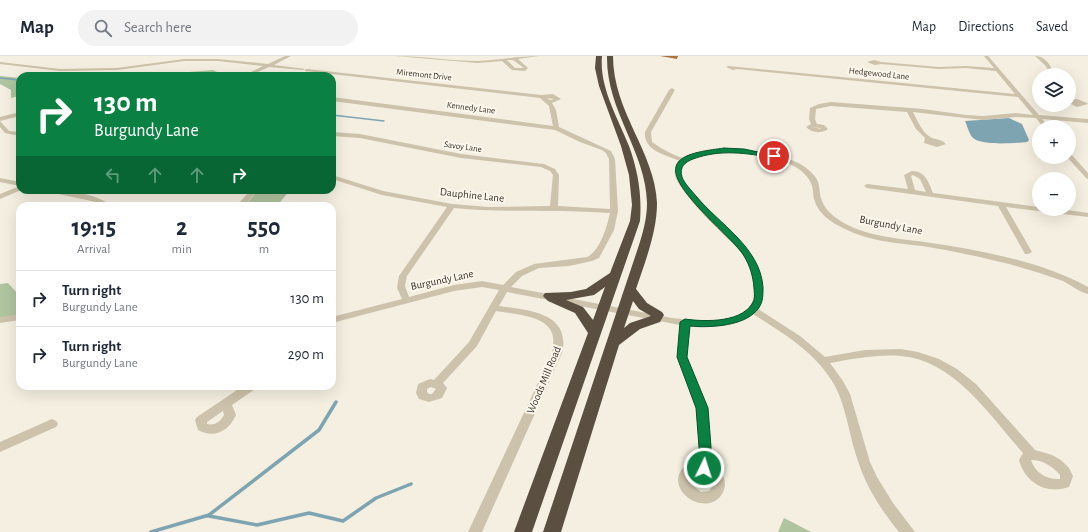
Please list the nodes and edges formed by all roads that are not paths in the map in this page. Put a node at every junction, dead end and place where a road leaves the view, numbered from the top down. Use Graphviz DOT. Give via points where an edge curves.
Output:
graph roads {
  1 [pos="166,56"];
  2 [pos="289,56"];
  3 [pos="397,56"];
  4 [pos="428,56"];
  5 [pos="534,56"];
  6 [pos="537,56"];
  7 [pos="608,56"];
  8 [pos="984,56"];
  9 [pos="1037,56"];
  10 [pos="423,59"];
  11 [pos="515,59"];
  12 [pos="504,60"];
  13 [pos="164,62"];
  14 [pos="0,63"];
  15 [pos="881,63"];
  16 [pos="269,65"];
  17 [pos="737,68"];
  18 [pos="1049,68"];
  19 [pos="998,70"];
  20 [pos="254,72"];
  21 [pos="328,72"];
  22 [pos="336,73"];
  23 [pos="672,90"];
  24 [pos="1020,96"];
  25 [pos="540,97"];
  26 [pos="336,100"];
  27 [pos="550,102"];
  28 [pos="909,110"];
  29 [pos="16,115"];
  30 [pos="1036,116"];
  31 [pos="0,119"];
  32 [pos="1040,120"];
  33 [pos="1088,121"];
  34 [pos="0,123"];
  35 [pos="815,125"];
  36 [pos="556,128"];
  37 [pos="16,133"];
  38 [pos="336,134"];
  39 [pos="929,139"];
  40 [pos="684,160"];
  41 [pos="1076,163"];
  42 [pos="336,177"];
  43 [pos="1088,177"];
  44 [pos="0,180"];
  45 [pos="16,183"];
  46 [pos="867,186"];
  47 [pos="16,190"];
  48 [pos="912,191"];
  49 [pos="69,194"];
  50 [pos="251,194"];
  51 [pos="930,194"];
  52 [pos="0,197"];
  53 [pos="101,202"];
  54 [pos="244,202"];
  55 [pos="1001,204"];
  56 [pos="452,206"];
  57 [pos="554,207"];
  58 [pos="1032,207"];
  59 [pos="614,211"];
  60 [pos="1076,213"];
  61 [pos="1088,215"];
  62 [pos="1028,252"];
  63 [pos="617,274"];
  64 [pos="505,288"];
  65 [pos="630,289"];
  66 [pos="1088,291"];
  67 [pos="549,296"];
  68 [pos="407,300"];
  69 [pos="494,308"];
  70 [pos="605,308"];
  71 [pos="623,310"];
  72 [pos="752,310"];
  73 [pos="657,317"];
  74 [pos="16,318"];
  75 [pos="336,319"];
  76 [pos="0,320"];
  77 [pos="685,322"];
  78 [pos="595,333"];
  79 [pos="613,343"];
  80 [pos="823,361"];
  81 [pos="437,383"];
  82 [pos="245,390"];
  83 [pos="226,404"];
  84 [pos="52,424"];
  85 [pos="0,447"];
  86 [pos="1032,455"];
  87 [pos="704,468"];
  88 [pos="475,532"];
  89 [pos="523,532"];
  90 [pos="552,532"];
  91 [pos="908,532"];
  1 -- 13 [label="street"];
  2 -- 16 [label="street"];
  3 -- 10 [label="street"];
  4 -- 10 [label="street"];
  5 -- 11 [label="street"];
  6 -- 11 [label="street"];
  7 -- 63 [label="highway" via="597,66 599,76 634,172 637,195 635,221"];
  7 -- 65 [label="highway" via="613,90 647,171 652,195 648,234"];
  8 -- 19 [label="street"];
  9 -- 18 [label="street"];
  10 -- 12 [label="street" via="471,64"];
  11 -- 12 [label="street"];
  11 -- 12 [label="street" via="526,68 525,70 514,69"];
  13 -- 14 [label="street, Miremont Drive" via="117,69 60,70"];
  13 -- 16 [label="street, Miremont Drive" via="218,60"];
  15 -- 19 [label="street"];
  16 -- 20 [label="street"];
  16 -- 21 [label="street, Miremont Drive"];
  17 -- 24 [label="street, Hedgewood Lane"];
  19 -- 24 [label="street"];
  22 -- 25 [label="street, Miremont Drive"];
  23 -- 40 [label="street" via="648,132 648,139 658,150"];
  24 -- 30 [label="street"];
  25 -- 27 [label="street, Miremont Drive"];
  25 -- 27 [label="street, Miremont Drive" via="558,99"];
  26 -- 36 [label="street, Kennedy Lane"];
  27 -- 36 [label="street, Miremont Drive" via="554,108"];
  28 -- 30 [label="street" via="978,118 1012,114"];
  28 -- 35 [label="street" via="836,104 815,106 812,117"];
  28 -- 39 [label="street" via="919,129"];
  29 -- 31 [label="street"];
  30 -- 32 [label="street"];
  30 -- 33 [label="street"];
  34 -- 37 [label="street" via="6,132"];
  36 -- 59 [label="street, Kennedy Lane" via="608,152 612,159"];
  38 -- 57 [label="street, Savoy Lane" via="360,136 461,156 542,165 553,170 556,175"];
  40 -- 66 [label="street, Burgundy Lane" via="704,152 724,150 774,156 795,165 810,176 814,181 823,211 851,230 1012,261 1069,280"];
  40 -- 72 [label="street" via="678,169 678,177 701,206 743,249 756,270 759,299"];
  41 -- 43 [label="street"];
  42 -- 56 [label="street, Dauphine Lane" via="382,193"];
  44 -- 45 [label="street"];
  46 -- 48 [label="street"];
  47 -- 52 [label="street"];
  48 -- 51 [label="street"];
  48 -- 51 [label="street" via="907,175 909,173 923,177"];
  49 -- 53 [label="street"];
  50 -- 54 [label="street"];
  51 -- 55 [label="street"];
  55 -- 58 [label="street"];
  55 -- 62 [label="street"];
  56 -- 57 [label="street, Dauphine Lane" via="511,210"];
  56 -- 68 [label="street" via="403,276 401,290"];
  57 -- 59 [label="street, Dauphine Lane"];
  59 -- 64 [label="street" via="610,230 596,256 569,263 537,266 519,274"];
  60 -- 61 [label="street"];
  63 -- 67 [label="highway" via="590,292 571,296"];
  63 -- 70 [label="highway"];
  64 -- 67 [label="street, Burgundy Lane"];
  64 -- 68 [label="street, Burgundy Lane" via="470,284"];
  64 -- 69 [label="street"];
  65 -- 71 [label="highway"];
  65 -- 73 [label="highway" via="643,306"];
  67 -- 70 [label="street, Burgundy Lane"];
  67 -- 78 [label="highway" via="579,310"];
  68 -- 75 [label="street, Burgundy Lane"];
  69 -- 81 [label="street" via="473,344"];
  69 -- 88 [label="street, Woods Mill Road" via="538,316 558,332 560,342"];
  70 -- 71 [label="street, Burgundy Lane"];
  70 -- 78 [label="highway"];
  71 -- 73 [label="street, Burgundy Lane"];
  71 -- 79 [label="highway"];
  72 -- 77 [label="street, Burgundy Lane" via="740,318 726,322"];
  72 -- 80 [label="street" via="794,335"];
  73 -- 77 [label="street, Burgundy Lane"];
  73 -- 79 [label="highway" via="635,326"];
  74 -- 76 [label="street"];
  77 -- 87 [label="street" via="682,357 702,408"];
  78 -- 89 [label="highway"];
  79 -- 90 [label="highway"];
  80 -- 86 [label="street" via="894,351 918,355 939,364 972,387"];
  80 -- 91 [label="street" via="849,404 865,463 874,484"];
  82 -- 83 [label="street"];
  84 -- 85 [label="street"];
}
